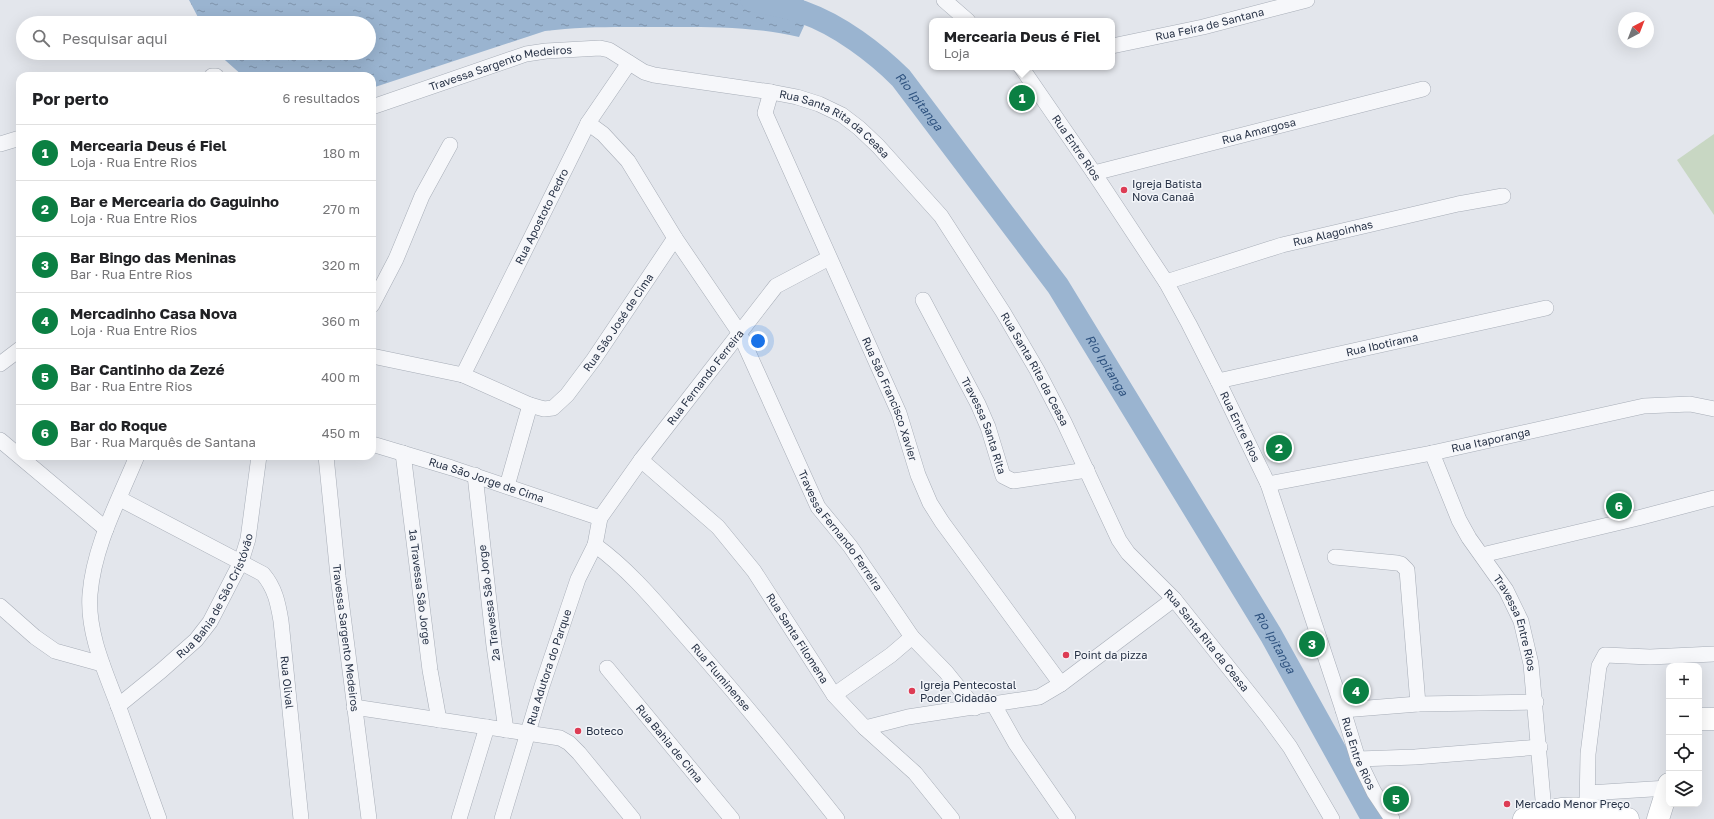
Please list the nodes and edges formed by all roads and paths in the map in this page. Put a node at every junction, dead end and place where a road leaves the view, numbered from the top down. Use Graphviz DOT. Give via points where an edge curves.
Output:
graph roads {
  1 [pos="944,0"];
  2 [pos="1307,0"];
  3 [pos="965,18"];
  4 [pos="1115,45"];
  5 [pos="629,63"];
  6 [pos="1023,70"];
  7 [pos="1422,90"];
  8 [pos="771,92"];
  9 [pos="376,106"];
  10 [pos="588,123"];
  11 [pos="16,139"];
  12 [pos="0,144"];
  13 [pos="450,145"];
  14 [pos="1094,173"];
  15 [pos="1503,196"];
  16 [pos="675,238"];
  17 [pos="829,258"];
  18 [pos="1166,282"];
  19 [pos="376,297"];
  20 [pos="923,300"];
  21 [pos="1546,308"];
  22 [pos="739,332"];
  23 [pos="16,352"];
  24 [pos="376,357"];
  25 [pos="0,364"];
  26 [pos="463,375"];
  27 [pos="1218,381"];
  28 [pos="530,405"];
  29 [pos="1714,409"];
  30 [pos="0,440"];
  31 [pos="376,445"];
  32 [pos="16,453"];
  33 [pos="403,453"];
  34 [pos="1432,453"];
  35 [pos="24,460"];
  36 [pos="135,460"];
  37 [pos="258,460"];
  38 [pos="326,460"];
  39 [pos="641,460"];
  40 [pos="1087,470"];
  41 [pos="475,475"];
  42 [pos="1268,484"];
  43 [pos="507,486"];
  44 [pos="1714,498"];
  45 [pos="120,499"];
  46 [pos="600,518"];
  47 [pos="106,529"];
  48 [pos="595,545"];
  49 [pos="1482,555"];
  50 [pos="1335,557"];
  51 [pos="241,562"];
  52 [pos="1174,599"];
  53 [pos="0,606"];
  54 [pos="912,637"];
  55 [pos="1714,654"];
  56 [pos="1697,661"];
  57 [pos="102,664"];
  58 [pos="607,668"];
  59 [pos="1061,684"];
  60 [pos="834,695"];
  61 [pos="1536,702"];
  62 [pos="1418,704"];
  63 [pos="994,705"];
  64 [pos="118,706"];
  65 [pos="354,707"];
  66 [pos="975,708"];
  67 [pos="1343,710"];
  68 [pos="1702,719"];
  69 [pos="1714,719"];
  70 [pos="439,720"];
  71 [pos="487,728"];
  72 [pos="865,728"];
  73 [pos="506,730"];
  74 [pos="528,732"];
  75 [pos="1540,747"];
  76 [pos="1358,759"];
  77 [pos="1666,786"];
  78 [pos="1666,793"];
  79 [pos="1588,801"];
  80 [pos="1544,811"];
  81 [pos="159,819"];
  82 [pos="301,819"];
  83 [pos="369,819"];
  84 [pos="459,819"];
  85 [pos="502,819"];
  86 [pos="633,819"];
  87 [pos="732,819"];
  88 [pos="837,819"];
  89 [pos="952,819"];
  90 [pos="1068,819"];
  91 [pos="1332,819"];
  92 [pos="1392,819"];
  93 [pos="1524,819"];
  94 [pos="1628,819"];
  95 [pos="1658,819"];
  1 -- 3 [label="street"];
  2 -- 4 [label="street, Rua Feira de Santana" via="1203,27"];
  5 -- 8 [label="street, Rua Santa Rita da Ceasa" via="654,75"];
  5 -- 9 [label="street, Travessa Sargento Medeiros" via="609,50 600,48 546,50 526,54"];
  5 -- 10 [label="street, Rua Apostoto Pedro"];
  6 -- 14 [label="street, Rua Entre Rios"];
  7 -- 14 [label="street, Rua Amargosa"];
  8 -- 17 [label="street, Rua São Francisco Xavier" via="765,113"];
  8 -- 40 [label="street, Rua Santa Rita da Ceasa" via="819,104 854,123 941,216 1037,370"];
  10 -- 16 [label="street" via="603,134 628,161"];
  10 -- 26 [label="street, Rua Apostoto Pedro"];
  11 -- 12 [label="street"];
  13 -- 19 [label="street" via="422,196 396,259"];
  14 -- 18 [label="street, Rua Entre Rios"];
  15 -- 18 [label="street, Rua Alagoinhas" via="1282,245"];
  16 -- 22 [label="street"];
  16 -- 28 [label="street, Rua São José de Cima" via="594,360 558,404 553,408 544,409"];
  17 -- 22 [label="street, Rua Fernando Ferreira" via="776,286"];
  17 -- 59 [label="street, Rua São Francisco Xavier" via="899,413 918,475 930,503"];
  18 -- 27 [label="street, Rua Entre Rios"];
  20 -- 40 [label="street, Travessa Santa Rita" via="978,404 1003,476 1013,481"];
  21 -- 27 [label="street, Rua Ibotirama"];
  22 -- 39 [label="street, Rua Fernando Ferreira"];
  22 -- 54 [label="street, Travessa Fernando Ferreira" via="818,507 850,546"];
  23 -- 25 [label="street"];
  24 -- 26 [label="street"];
  26 -- 28 [label="street"];
  27 -- 42 [label="street, Rua Entre Rios"];
  28 -- 43 [label="street"];
  29 -- 34 [label="street, Rua Itaporanga" via="1690,404 1644,406"];
  30 -- 32 [label="street"];
  31 -- 33 [label="street, Rua São Jorge de Cima"];
  33 -- 41 [label="street, Rua São Jorge de Cima"];
  33 -- 70 [label="street, 1ª Travessa São Jorge" via="430,670"];
  34 -- 42 [label="street, Rua Itaporanga"];
  34 -- 49 [label="street, Travessa Entre Rios" via="1459,520"];
  35 -- 47 [label="street"];
  36 -- 45 [label="street"];
  37 -- 51 [label="street, Rua Bahia de São Cristóvão" via="251,525"];
  38 -- 65 [label="street, Travessa Sargento Medeiros"];
  39 -- 46 [label="street, Rua Fernando Ferreira"];
  39 -- 60 [label="street, Rua Santa Filomena" via="718,526 750,565"];
  40 -- 52 [label="street, Rua Santa Rita da Ceasa" via="1119,540 1128,553"];
  41 -- 43 [label="street, Rua São Jorge de Cima"];
  41 -- 73 [label="street, 2ª Travessa São Jorge"];
  42 -- 67 [label="street, Rua Entre Rios"];
  43 -- 46 [label="street, Rua São Jorge de Cima"];
  44 -- 49 [label="street"];
  45 -- 47 [label="street"];
  45 -- 51 [label="street, Rua Olival"];
  46 -- 48 [label="street, Rua Adutora do Parque"];
  47 -- 57 [label="street" via="90,593 92,625"];
  48 -- 74 [label="street, Rua Adutora do Parque" via="578,578"];
  48 -- 88 [label="street, Rua Fluminense" via="625,568 645,590 735,692"];
  49 -- 61 [label="street, Travessa Entre Rios" via="1506,590 1521,621 1531,664"];
  50 -- 62 [label="street" via="1397,563 1408,570"];
  51 -- 64 [label="street, Rua Bahia de São Cristóvão" via="210,622 196,640"];
  51 -- 82 [label="street, Rua Olival" via="262,574 271,583 278,602"];
  52 -- 59 [label="street"];
  52 -- 91 [label="street, Rua Santa Rita da Ceasa" via="1290,747"];
  53 -- 57 [label="street" via="55,651"];
  54 -- 60 [label="street"];
  54 -- 66 [label="street, Travessa Fernando Ferreira" via="946,672"];
  55 -- 56 [label="street"];
  56 -- 79 [label="street" via="1605,655 1599,666 1588,754"];
  57 -- 64 [label="street"];
  58 -- 87 [label="street, Rua Bahia de Cima"];
  59 -- 63 [label="street" via="1039,697"];
  60 -- 72 [label="street, Rua Santa Filomena"];
  61 -- 62 [label="street"];
  61 -- 75 [label="street, Travessa Entre Rios"];
  62 -- 67 [label="street"];
  63 -- 66 [label="street"];
  63 -- 90 [label="street" via="1016,744"];
  64 -- 81 [label="street"];
  65 -- 70 [label="street"];
  65 -- 83 [label="street, Travessa Sargento Medeiros"];
  66 -- 72 [label="street" via="908,717"];
  67 -- 76 [label="street, Rua Entre Rios"];
  68 -- 69 [label="street"];
  70 -- 71 [label="street"];
  71 -- 73 [label="street"];
  71 -- 84 [label="street"];
  72 -- 89 [label="street, Rua Santa Filomena" via="914,773"];
  73 -- 74 [label="street"];
  74 -- 85 [label="street, Rua Adutora do Parque"];
  74 -- 86 [label="street" via="560,738 570,744"];
  75 -- 76 [label="street"];
  75 -- 80 [label="street, Travessa Entre Rios"];
  76 -- 92 [label="street, Rua Entre Rios" via="1374,792"];
  77 -- 79 [label="street"];
  78 -- 95 [label="street"];
  79 -- 80 [label="street"];
  79 -- 94 [label="street" via="1604,811"];
  80 -- 93 [label="street"];
}
